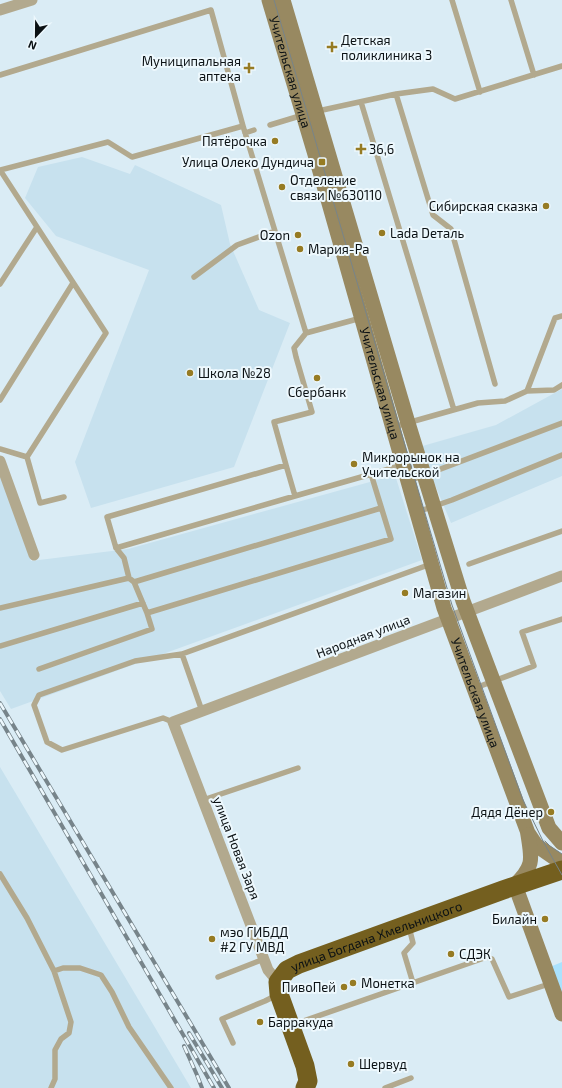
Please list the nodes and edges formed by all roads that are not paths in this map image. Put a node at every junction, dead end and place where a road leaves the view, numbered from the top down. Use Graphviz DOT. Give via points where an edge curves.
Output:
graph roads {
  1 [pos="32,0"];
  2 [pos="269,0"];
  3 [pos="283,0"];
  4 [pos="452,0"];
  5 [pos="511,0"];
  6 [pos="0,10"];
  7 [pos="562,66"];
  8 [pos="534,75"];
  9 [pos="0,76"];
  10 [pos="480,92"];
  11 [pos="396,94"];
  12 [pos="361,102"];
  13 [pos="309,113"];
  14 [pos="270,125"];
  15 [pos="243,126"];
  16 [pos="254,130"];
  17 [pos="245,133"];
  18 [pos="0,170"];
  19 [pos="37,227"];
  20 [pos="275,231"];
  21 [pos="194,277"];
  22 [pos="73,283"];
  23 [pos="0,284"];
  24 [pos="562,316"];
  25 [pos="361,318"];
  26 [pos="306,333"];
  27 [pos="495,384"];
  28 [pos="562,386"];
  29 [pos="527,391"];
  30 [pos="0,400"];
  31 [pos="454,410"];
  32 [pos="408,423"];
  33 [pos="562,423"];
  34 [pos="392,427"];
  35 [pos="0,449"];
  36 [pos="562,455"];
  37 [pos="27,458"];
  38 [pos="0,461"];
  39 [pos="286,465"];
  40 [pos="404,465"];
  41 [pos="371,474"];
  42 [pos="424,476"];
  43 [pos="408,481"];
  44 [pos="295,496"];
  45 [pos="64,497"];
  46 [pos="434,506"];
  47 [pos="381,508"];
  48 [pos="417,513"];
  49 [pos="562,529"];
  50 [pos="116,548"];
  51 [pos="34,555"];
  52 [pos="431,563"];
  53 [pos="469,564"];
  54 [pos="562,576"];
  55 [pos="128,578"];
  56 [pos="134,582"];
  57 [pos="143,603"];
  58 [pos="0,608"];
  59 [pos="147,612"];
  60 [pos="466,612"];
  61 [pos="562,618"];
  62 [pos="448,619"];
  63 [pos="0,646"];
  64 [pos="182,654"];
  65 [pos="39,669"];
  66 [pos="493,681"];
  67 [pos="473,688"];
  68 [pos="202,711"];
  69 [pos="173,722"];
  70 [pos="298,768"];
  71 [pos="203,800"];
  72 [pos="528,833"];
  73 [pos="562,843"];
  74 [pos="562,863"];
  75 [pos="562,870"];
  76 [pos="0,874"];
  77 [pos="515,885"];
  78 [pos="408,925"];
  79 [pos="264,959"];
  80 [pos="54,971"];
  81 [pos="218,977"];
  82 [pos="413,982"];
  83 [pos="551,983"];
  84 [pos="278,988"];
  85 [pos="562,1014"];
  86 [pos="290,1026"];
  87 [pos="232,1043"];
  88 [pos="411,1078"];
  89 [pos="308,1086"];
  90 [pos="50,1088"];
  91 [pos="171,1088"];
  92 [pos="385,1088"];
  1 -- 6 [label="street"];
  2 -- 13 [label="main road, Учительская улица"];
  3 -- 13 [label="main road, Учительская улица"];
  4 -- 10 [label="lane"];
  5 -- 8 [label="lane"];
  7 -- 8 [label="lane"];
  8 -- 10 [label="lane"];
  9 -- 15 [label="lane" via="211,10"];
  10 -- 11 [label="lane" via="455,99 433,89"];
  11 -- 12 [label="lane"];
  11 -- 27 [label="lane" via="433,215 451,229"];
  12 -- 13 [label="lane"];
  12 -- 31 [label="lane"];
  13 -- 14 [label="lane"];
  13 -- 25 [label="main road, Учительская улица"];
  13 -- 32 [label="main road, Учительская улица"];
  15 -- 17 [label="lane"];
  15 -- 18 [label="lane" via="132,157 108,142"];
  16 -- 17 [label="lane"];
  17 -- 20 [label="lane"];
  18 -- 19 [label="lane"];
  19 -- 22 [label="lane"];
  19 -- 23 [label="lane"];
  20 -- 21 [label="lane" via="237,245"];
  20 -- 26 [label="lane"];
  22 -- 30 [label="lane"];
  22 -- 37 [label="lane" via="106,333"];
  24 -- 29 [label="lane" via="556,318"];
  25 -- 26 [label="lane"];
  25 -- 34 [label="main road, Учительская улица"];
  26 -- 39 [label="lane" via="294,348 312,412 274,422"];
  28 -- 29 [label="lane" via="554,390"];
  29 -- 31 [label="lane" via="504,402 478,403"];
  31 -- 32 [label="lane"];
  32 -- 34 [label="lane"];
  32 -- 42 [label="main road, Учительская улица"];
  33 -- 42 [label="lane"];
  34 -- 40 [label="main road, Учительская улица"];
  35 -- 37 [label="lane"];
  36 -- 46 [label="lane"];
  37 -- 45 [label="lane" via="40,503"];
  38 -- 51 [label="street"];
  39 -- 44 [label="lane"];
  39 -- 50 [label="lane" via="107,518"];
  40 -- 41 [label="lane"];
  40 -- 43 [label="main road, Учительская улица"];
  41 -- 44 [label="lane"];
  41 -- 47 [label="lane"];
  42 -- 43 [label="lane"];
  42 -- 46 [label="main road, Учительская улица"];
  43 -- 48 [label="main road, Учительская улица"];
  44 -- 50 [label="lane"];
  46 -- 48 [label="lane"];
  46 -- 60 [label="main road, Учительская улица"];
  47 -- 56 [label="lane"];
  47 -- 59 [label="lane" via="391,539"];
  48 -- 52 [label="main road, Учительская улица"];
  49 -- 53 [label="lane"];
  50 -- 55 [label="lane" via="124,558"];
  52 -- 62 [label="main road, Учительская улица"];
  52 -- 64 [label="lane"];
  54 -- 60 [label="street, Народная улица"];
  55 -- 56 [label="lane"];
  55 -- 58 [label="lane"];
  56 -- 57 [label="lane"];
  57 -- 59 [label="lane"];
  57 -- 63 [label="lane"];
  59 -- 65 [label="lane" via="152,629"];
  60 -- 62 [label="street, Народная улица"];
  60 -- 66 [label="main road, Учительская улица"];
  61 -- 66 [label="lane" via="522,632 534,666"];
  62 -- 67 [label="main road, Учительская улица"];
  62 -- 68 [label="street, Народная улица"];
  64 -- 68 [label="lane"];
  64 -- 69 [label="lane" via="135,661 39,695 34,705 47,742 62,750 163,718"];
  66 -- 67 [label="lane"];
  66 -- 73 [label="main road, Учительская улица" via="549,828"];
  67 -- 72 [label="main road, Учительская улица"];
  68 -- 69 [label="street, Народная улица"];
  69 -- 71 [label="street, улица Новая Заря"];
  70 -- 71 [label="lane"];
  71 -- 79 [label="street, улица Новая Заря"];
  72 -- 74 [label="main road, Учительская улица" via="536,845"];
  72 -- 77 [label="main road" via="531,860 526,874"];
  75 -- 77 [label="highway, улица Богдана Хмельницкого"];
  76 -- 80 [label="lane" via="27,918"];
  77 -- 78 [label="highway, улица Богдана Хмельницкого"];
  77 -- 83 [label="main road"];
  78 -- 82 [label="lane" via="413,943 404,953"];
  78 -- 84 [label="highway, улица Богдана Хмельницкого" via="300,964 288,970"];
  79 -- 81 [label="lane"];
  79 -- 84 [label="street, улица Новая Заря"];
  80 -- 90 [label="lane" via="71,1022 69,1033 55,1050 55,1079"];
  80 -- 91 [label="lane" via="80,968 101,975 129,1027"];
  82 -- 83 [label="lane" via="487,957 492,959 509,997"];
  82 -- 86 [label="lane"];
  83 -- 85 [label="main road"];
  84 -- 86 [label="highway"];
  84 -- 87 [label="lane" via="265,1001 222,1019"];
  86 -- 89 [label="highway" via="305,1066"];
  88 -- 92 [label="lane"];
}
